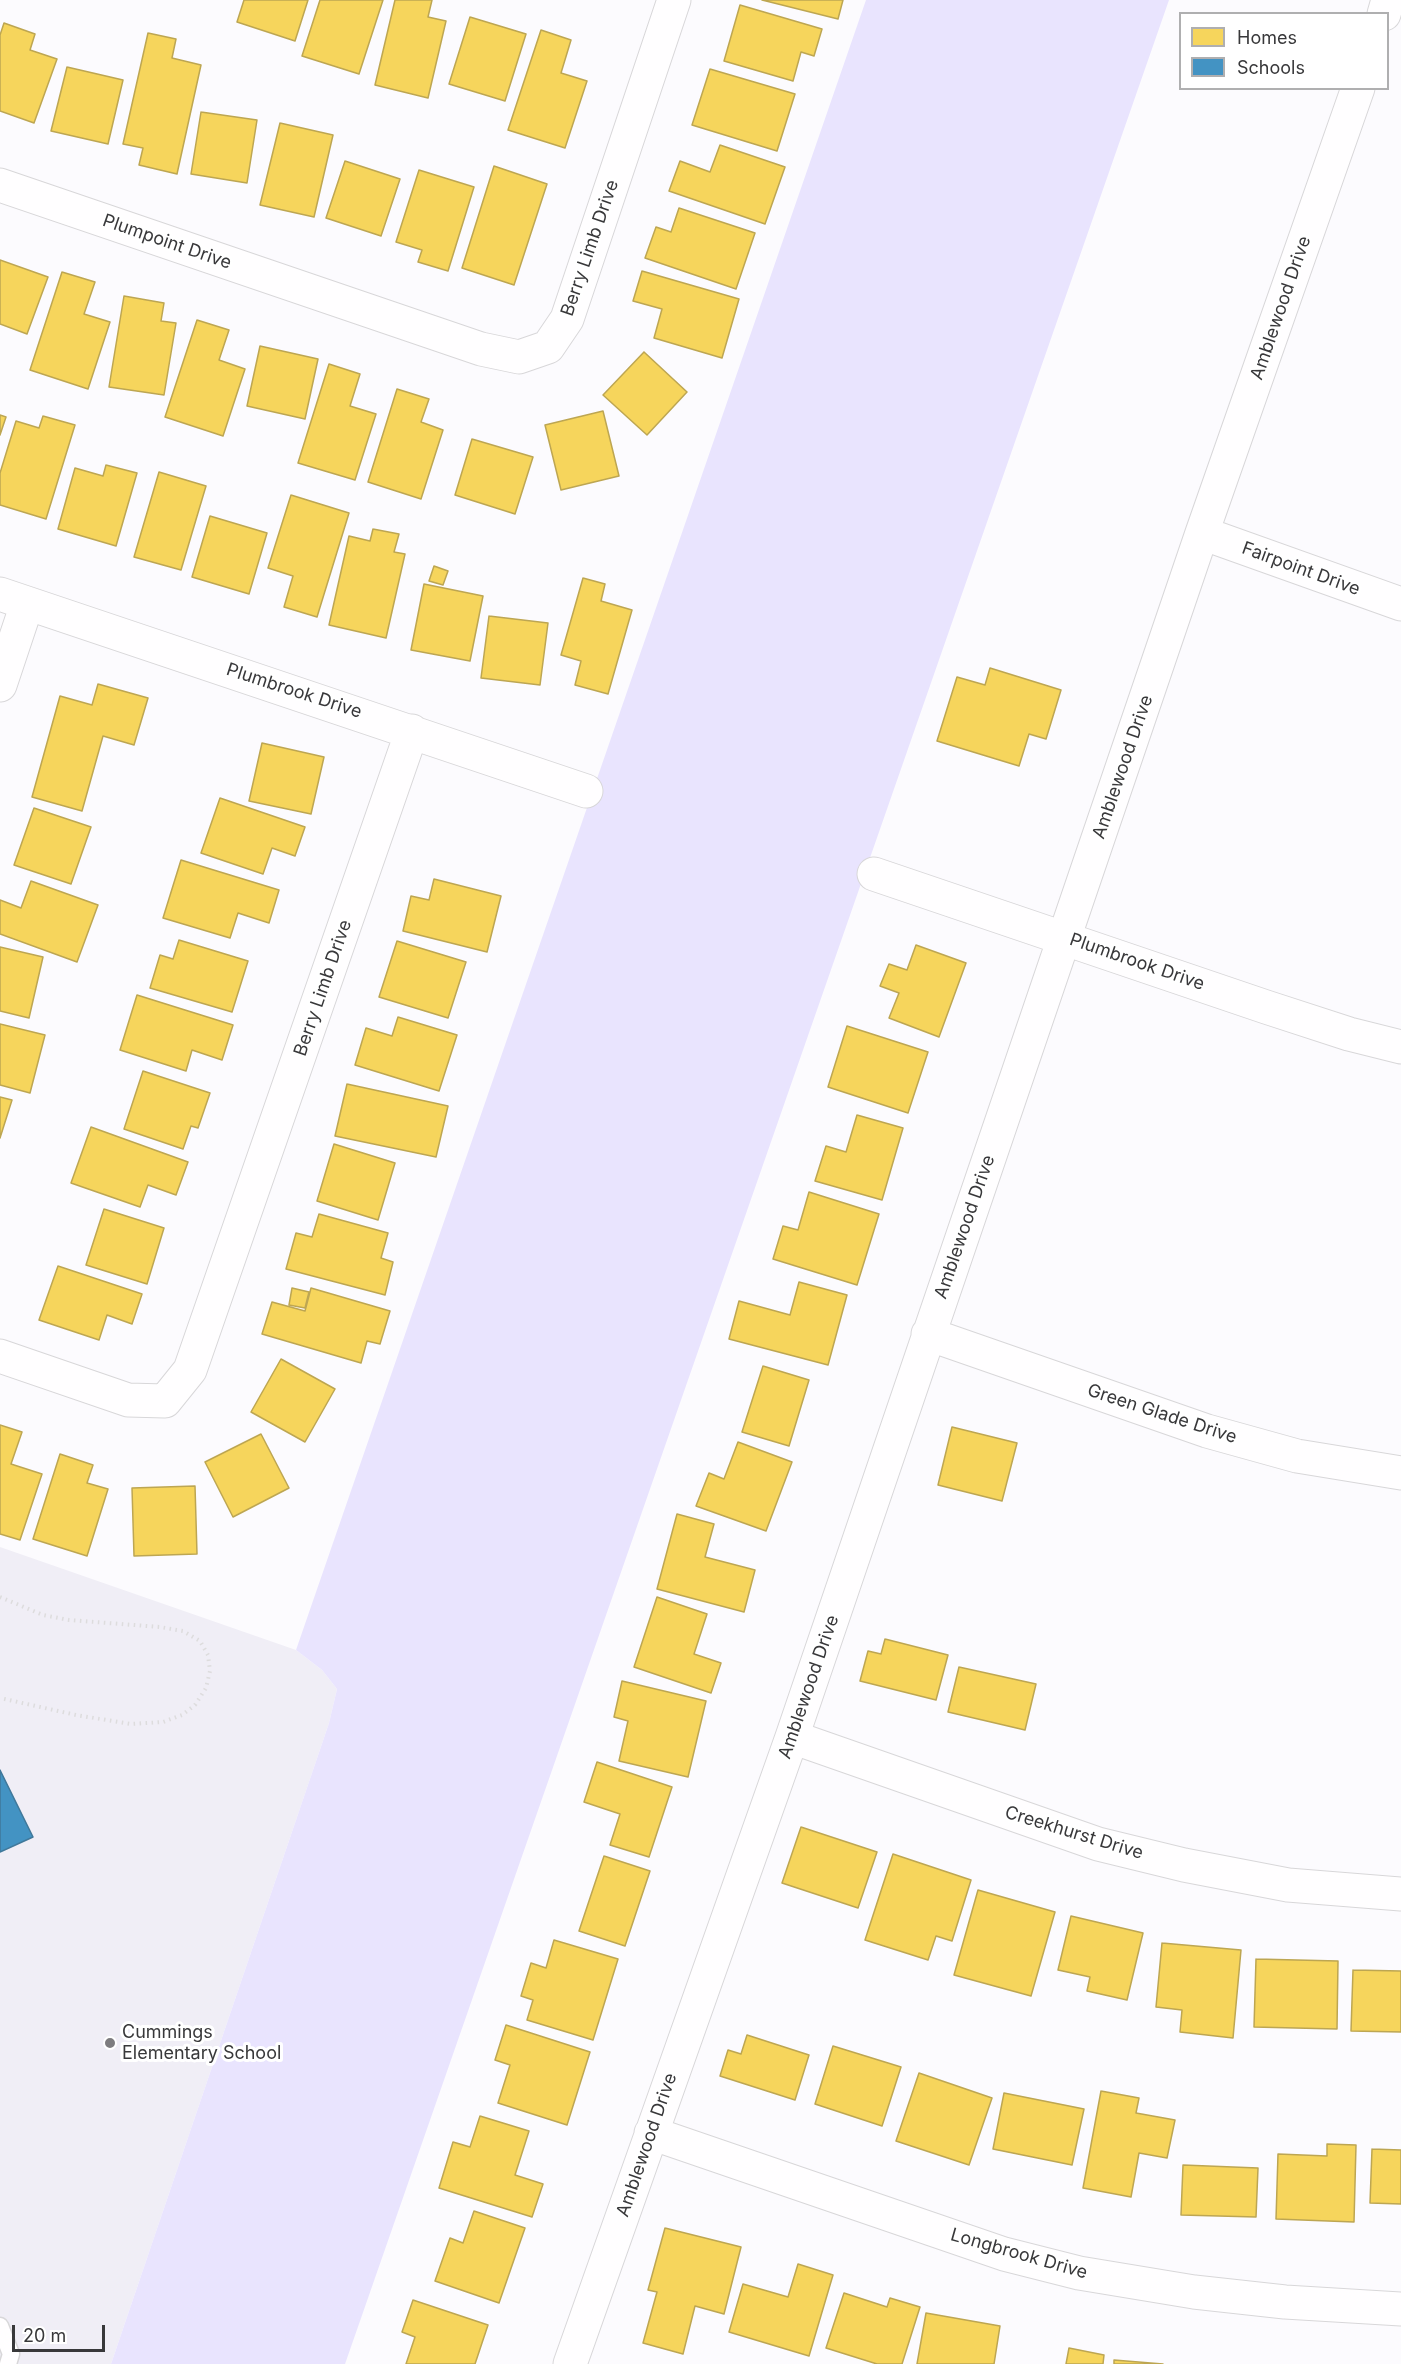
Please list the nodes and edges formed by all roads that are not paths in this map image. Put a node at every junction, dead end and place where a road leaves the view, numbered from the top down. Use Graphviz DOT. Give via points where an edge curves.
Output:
graph roads {
  1 [pos="669,1"];
  2 [pos="1357,90"];
  3 [pos="0,184"];
  4 [pos="333,298"];
  5 [pos="1202,533"];
  6 [pos="14,599"];
  7 [pos="1401,604"];
  8 [pos="0,685"];
  9 [pos="412,730"];
  10 [pos="586,791"];
  11 [pos="874,874"];
  12 [pos="1065,937"];
  13 [pos="1401,1047"];
  14 [pos="928,1334"];
  15 [pos="0,1356"];
  16 [pos="1401,1473"];
  17 [pos="792,1737"];
  18 [pos="1401,1894"];
  19 [pos="651,2133"];
  20 [pos="1401,2309"];
  21 [pos="0,2326"];
  22 [pos="8,2364"];
  23 [pos="570,2364"];
  1 -- 4 [label="street, Berry Limb Drive" via="567,319 548,347 519,357 482,349"];
  2 -- 5 [label="street, Amblewood Drive"];
  3 -- 4 [label="street, Plumpoint Drive"];
  5 -- 7 [label="street, Fairpoint Drive"];
  5 -- 12 [label="street, Amblewood Drive"];
  6 -- 8 [label="street"];
  6 -- 9 [label="street, Plumbrook Drive"];
  9 -- 10 [label="street, Plumbrook Drive"];
  9 -- 15 [label="street, Berry Limb Drive" via="190,1370 165,1401 128,1400"];
  11 -- 12 [label="street, Plumbrook Drive"];
  12 -- 13 [label="street, Plumbrook Drive" via="1266,1007"];
  12 -- 14 [label="street, Amblewood Drive"];
  14 -- 16 [label="street, Green Glade Drive" via="1207,1431 1297,1456"];
  14 -- 17 [label="street, Amblewood Drive"];
  17 -- 18 [label="street, Creekhurst Drive" via="1098,1844 1288,1885"];
  17 -- 19 [label="street, Amblewood Drive"];
  19 -- 20 [label="street, Longbrook Drive" via="1004,2254 1079,2273 1194,2292"];
  19 -- 23 [label="street, Amblewood Drive"];
  21 -- 22 [label="lane" via="11,2354"];
}
